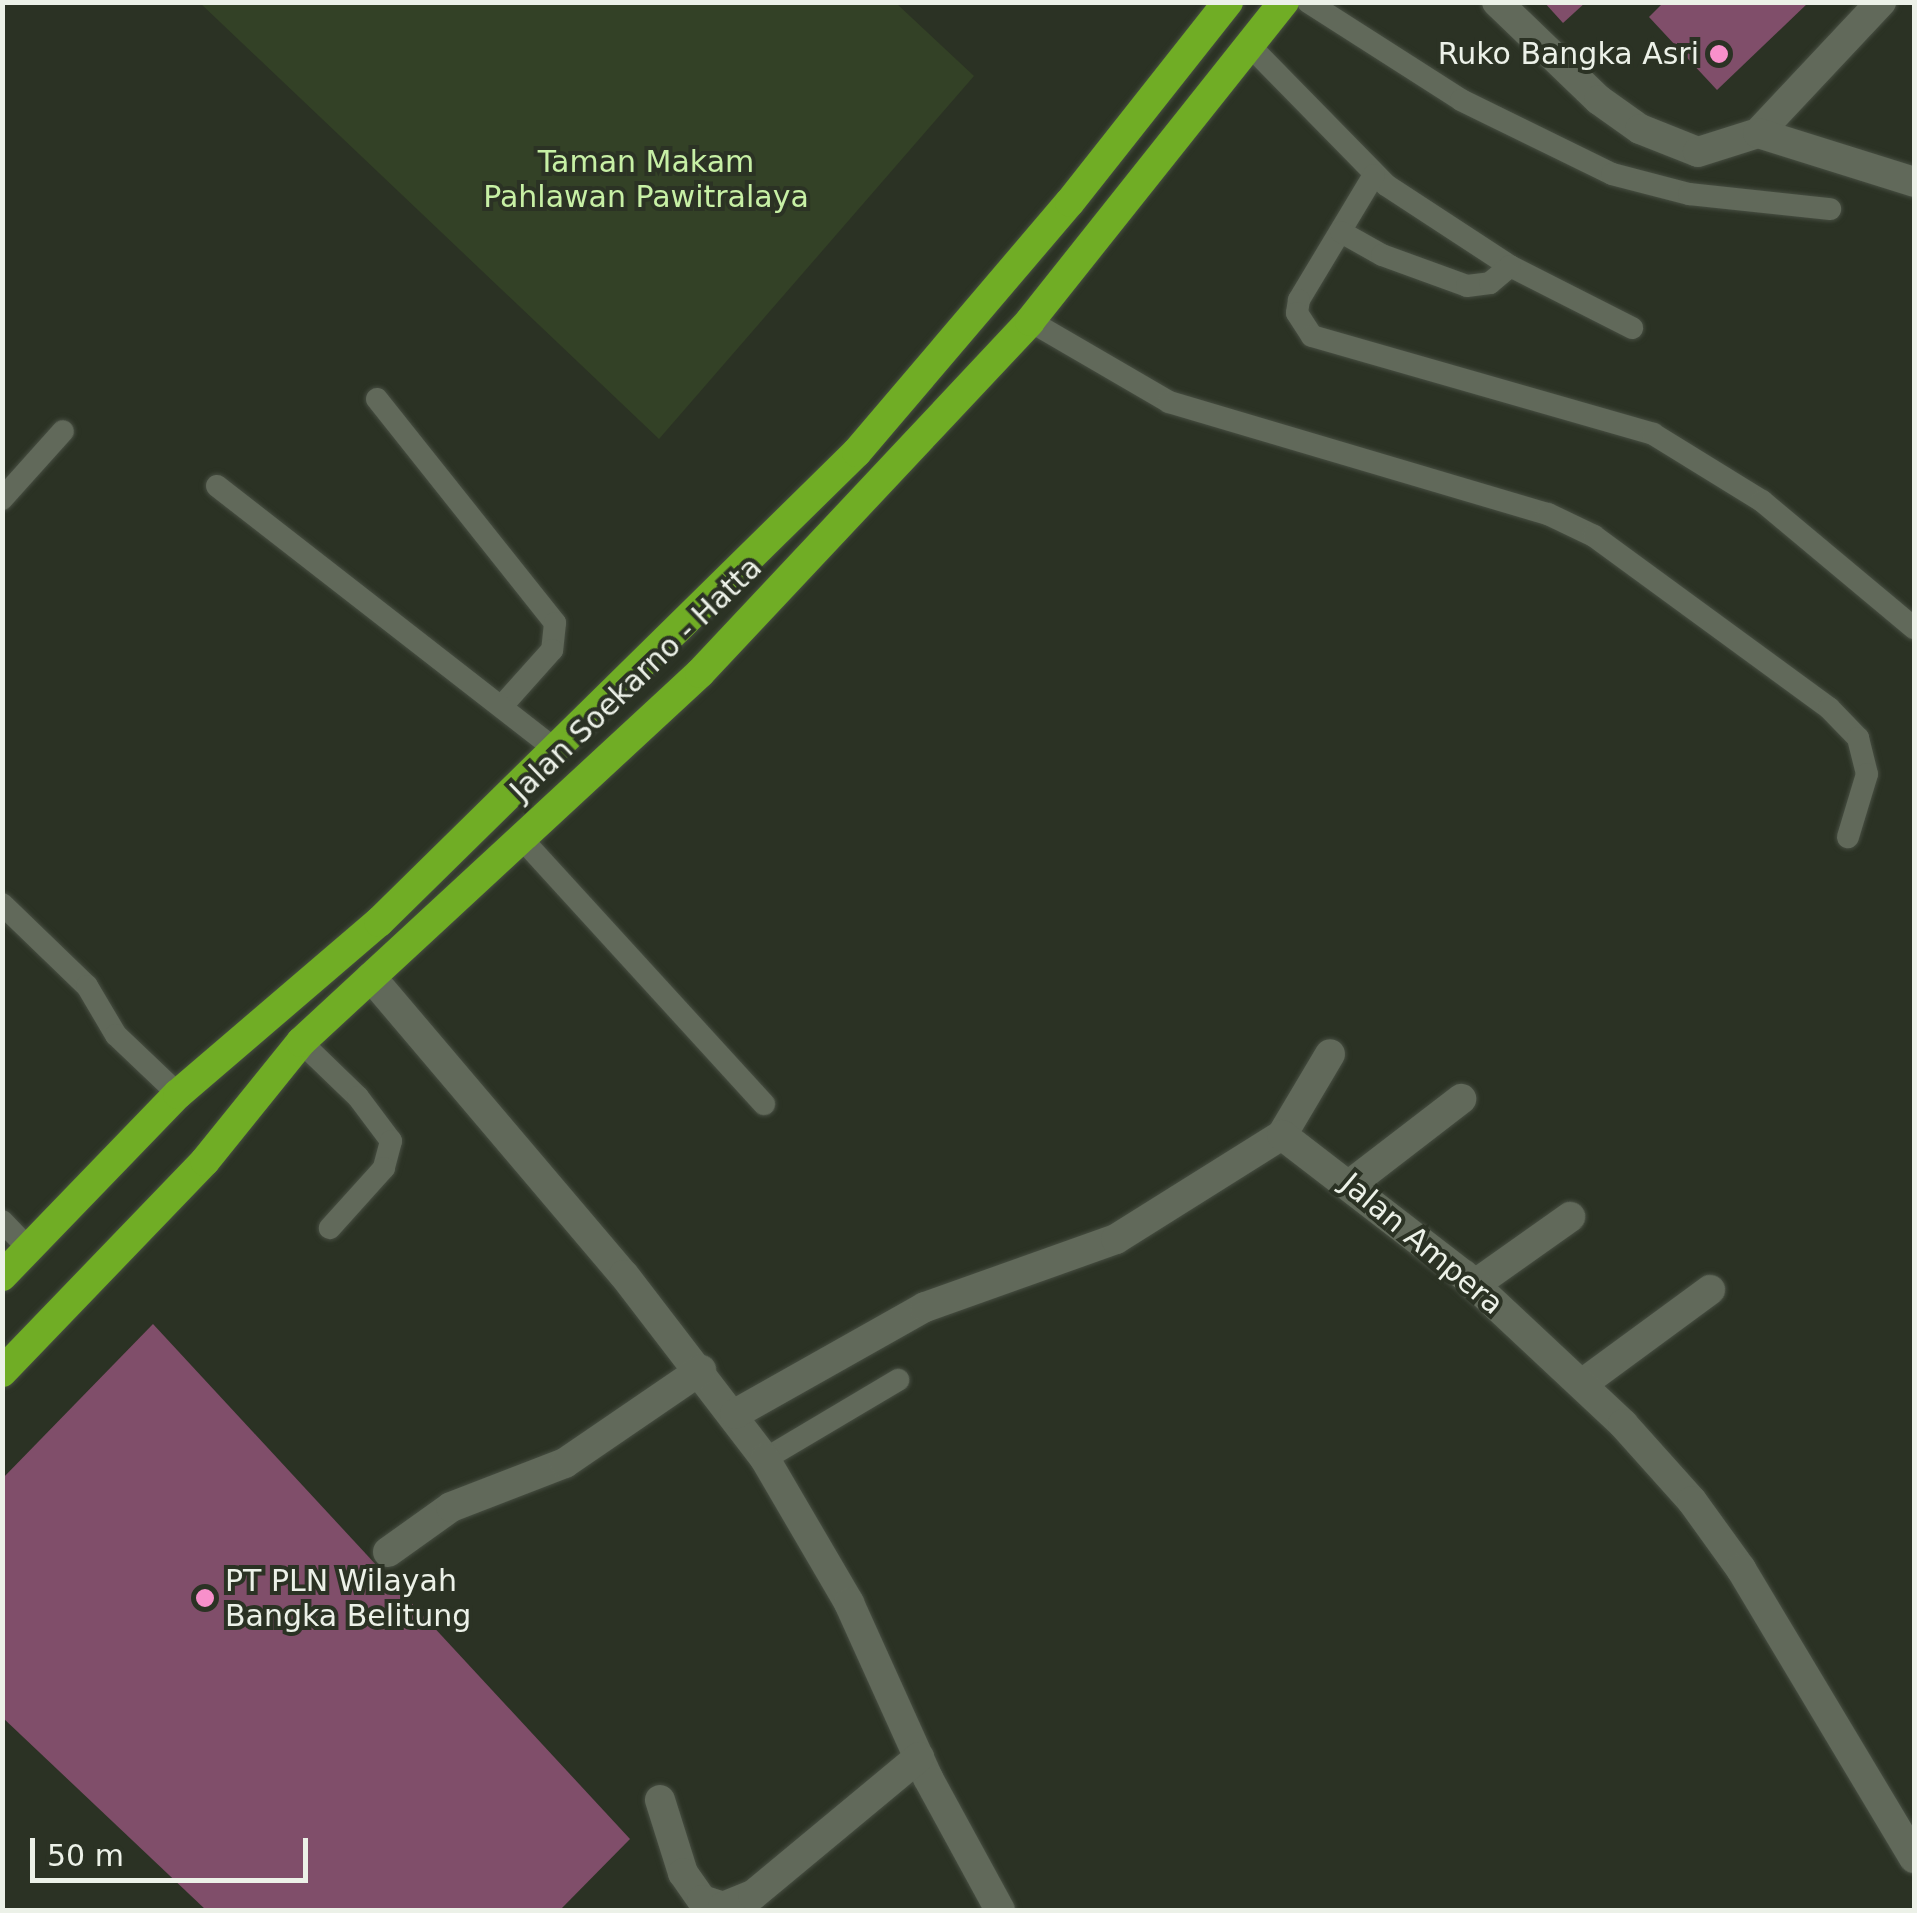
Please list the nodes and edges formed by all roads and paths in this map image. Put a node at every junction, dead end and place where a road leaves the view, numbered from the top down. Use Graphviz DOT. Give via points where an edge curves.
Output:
graph roads {
  1 [pos="1228,2"];
  2 [pos="1284,2"];
  3 [pos="1308,2"];
  4 [pos="1497,2"];
  5 [pos="1881,2"];
  6 [pos="1250,45"];
  7 [pos="1758,133"];
  8 [pos="1374,175"];
  9 [pos="1914,182"];
  10 [pos="1830,209"];
  11 [pos="1341,232"];
  12 [pos="1510,266"];
  13 [pos="994,293"];
  14 [pos="1030,321"];
  15 [pos="1632,328"];
  16 [pos="377,399"];
  17 [pos="63,431"];
  18 [pos="217,486"];
  19 [pos="2,499"];
  20 [pos="1914,628"];
  21 [pos="501,707"];
  22 [pos="556,750"];
  23 [pos="1848,837"];
  24 [pos="522,839"];
  25 [pos="2,904"];
  26 [pos="371,978"];
  27 [pos="301,1042"];
  28 [pos="1330,1054"];
  29 [pos="178,1094"];
  30 [pos="1461,1099"];
  31 [pos="764,1104"];
  32 [pos="1282,1135"];
  33 [pos="1352,1183"];
  34 [pos="1570,1218"];
  35 [pos="2,1221"];
  36 [pos="330,1228"];
  37 [pos="28,1248"];
  38 [pos="2,1276"];
  39 [pos="1474,1285"];
  40 [pos="1710,1290"];
  41 [pos="701,1370"];
  42 [pos="2,1372"];
  43 [pos="898,1380"];
  44 [pos="1582,1384"];
  45 [pos="735,1414"];
  46 [pos="765,1459"];
  47 [pos="388,1552"];
  48 [pos="919,1757"];
  49 [pos="660,1800"];
  50 [pos="1912,1854"];
  51 [pos="1000,1910"];
  1 -- 13 [label="highway, Jalan Soekarno - Hatta"];
  2 -- 6 [label="highway, Jalan Soekarno - Hatta"];
  3 -- 10 [label="lane" via="1461,100 1612,174 1689,194"];
  4 -- 7 [label="street" via="1599,100 1680,148 1714,151"];
  5 -- 7 [label="street"];
  6 -- 8 [label="lane"];
  6 -- 14 [label="highway, Jalan Soekarno - Hatta"];
  7 -- 9 [label="street"];
  8 -- 11 [label="lane"];
  8 -- 12 [label="lane"];
  11 -- 12 [label="lane" via="1382,256 1467,286 1490,284"];
  11 -- 20 [label="lane" via="1298,307 1312,336 1653,434 1762,501"];
  12 -- 15 [label="lane"];
  13 -- 14 [label="highway"];
  13 -- 22 [label="highway, Jalan Soekarno - Hatta" via="857,452"];
  14 -- 23 [label="lane" via="1169,402 1548,514 1594,536 1830,708 1858,738 1868,774"];
  14 -- 24 [label="highway, Jalan Soekarno - Hatta" via="700,672"];
  16 -- 21 [label="lane" via="555,623 552,650"];
  17 -- 19 [label="lane"];
  18 -- 21 [label="lane"];
  21 -- 22 [label="lane"];
  22 -- 29 [label="highway, Jalan Soekarno - Hatta" via="379,922"];
  24 -- 26 [label="highway, Jalan Soekarno - Hatta"];
  24 -- 31 [label="lane"];
  25 -- 29 [label="lane" via="87,986 116,1034"];
  26 -- 27 [label="highway, Jalan Soekarno - Hatta"];
  26 -- 41 [label="street"];
  27 -- 36 [label="lane" via="358,1097 390,1141 384,1168"];
  27 -- 42 [label="highway, Jalan Soekarno - Hatta" via="205,1161"];
  28 -- 32 [label="street"];
  29 -- 37 [label="highway, Jalan Soekarno - Hatta"];
  30 -- 33 [label="street"];
  32 -- 33 [label="street, Jalan Ampera"];
  32 -- 45 [label="street" via="1116,1239 925,1307"];
  33 -- 39 [label="street, Jalan Ampera"];
  34 -- 39 [label="street"];
  35 -- 37 [label="lane"];
  37 -- 38 [label="highway, Jalan Soekarno - Hatta"];
  39 -- 44 [label="street, Jalan Ampera"];
  40 -- 44 [label="street"];
  41 -- 45 [label="street"];
  41 -- 47 [label="street" via="565,1463 450,1506"];
  43 -- 46 [label="lane"];
  44 -- 50 [label="street, Jalan Ampera" via="1692,1502 1741,1569"];
  45 -- 46 [label="street"];
  46 -- 48 [label="street" via="849,1603"];
  48 -- 49 [label="street" via="753,1895 723,1908 702,1900 683,1873"];
  48 -- 51 [label="street"];
}
